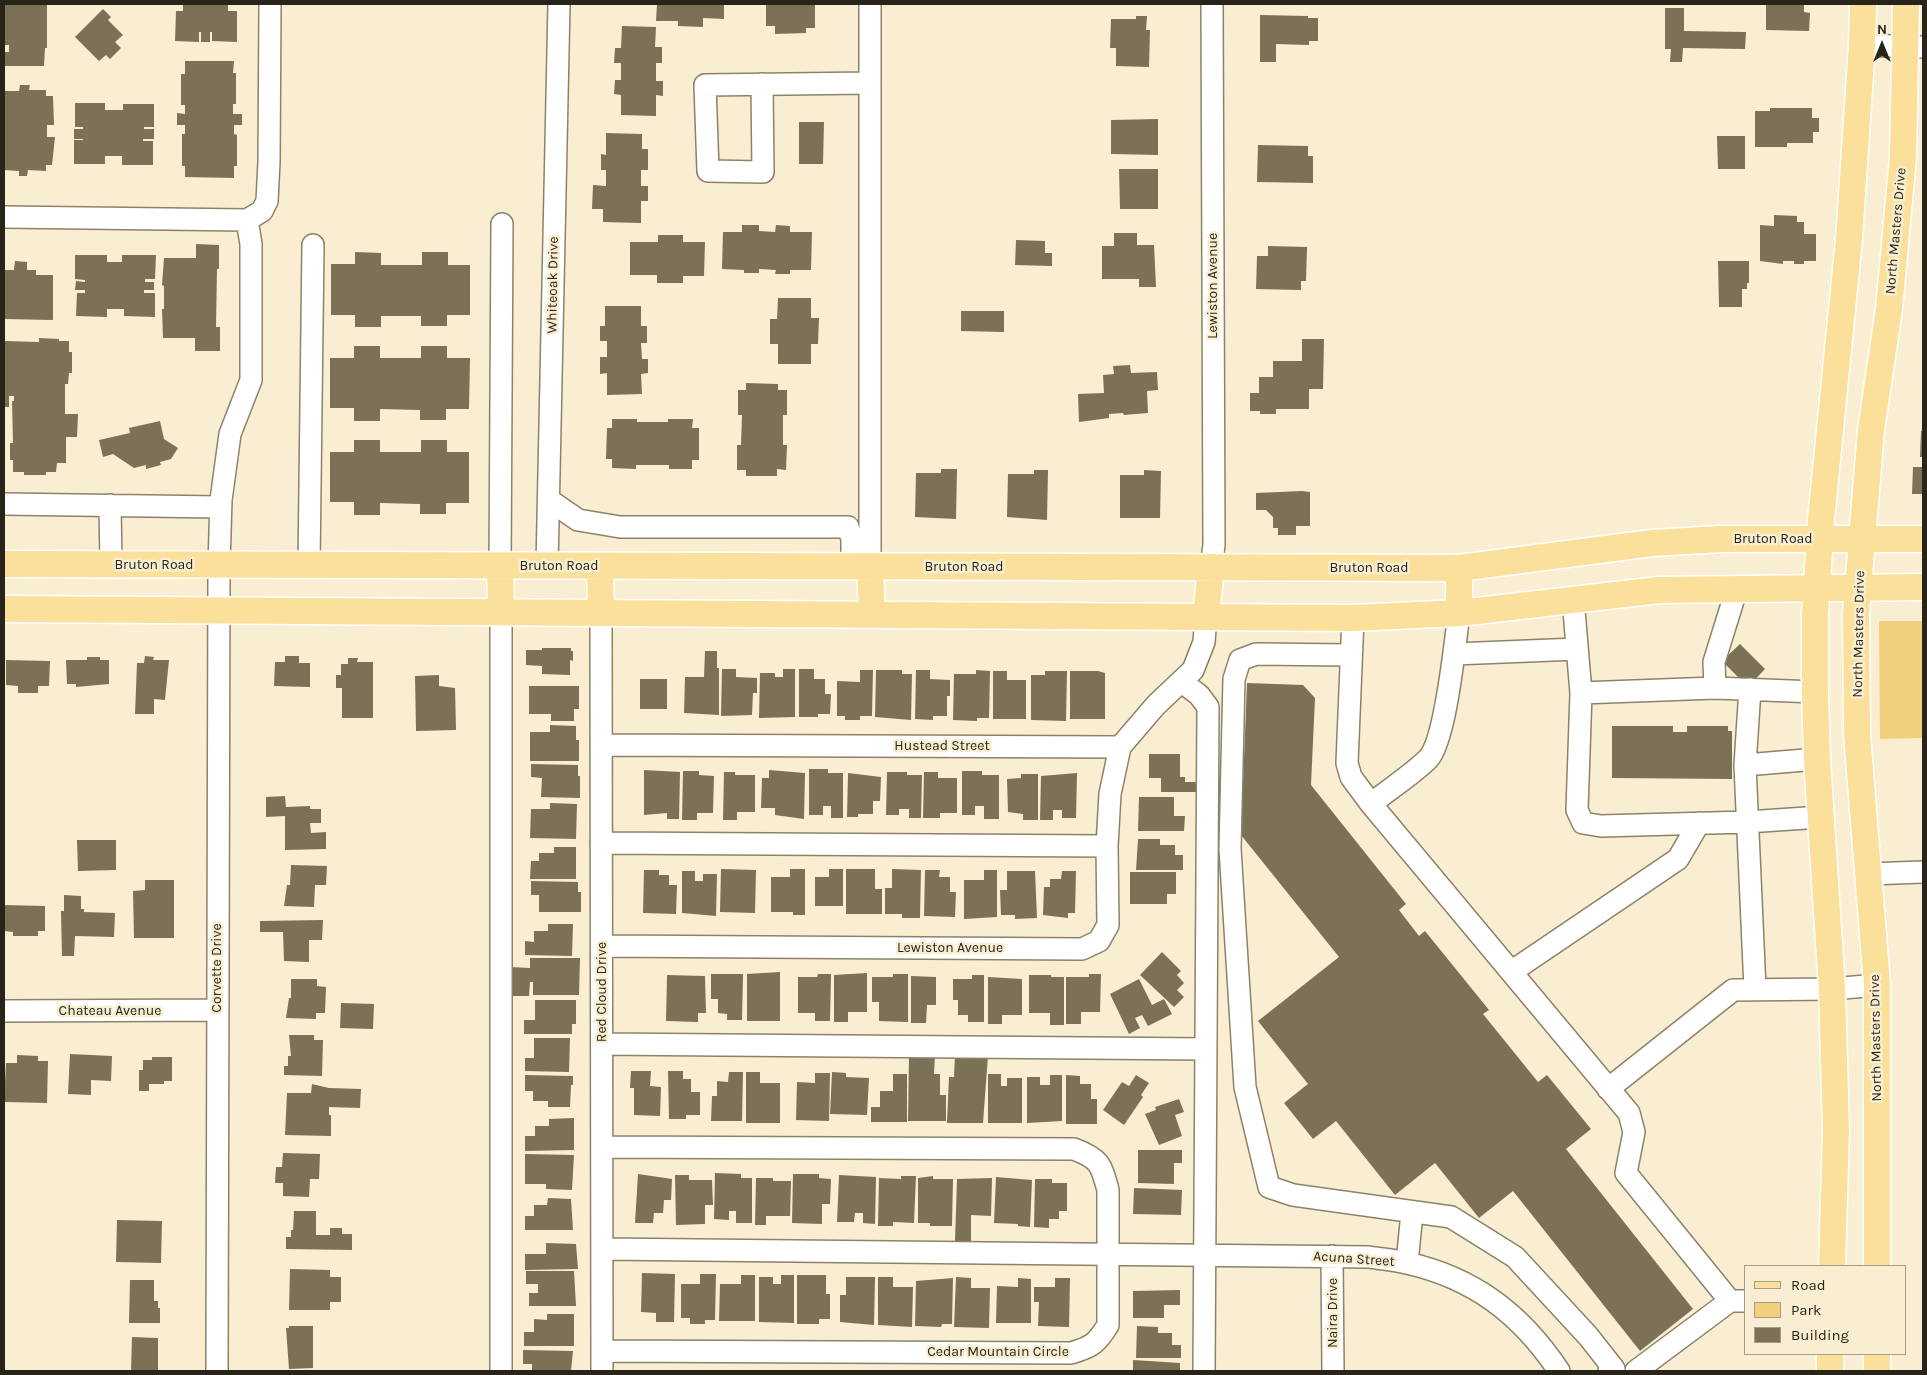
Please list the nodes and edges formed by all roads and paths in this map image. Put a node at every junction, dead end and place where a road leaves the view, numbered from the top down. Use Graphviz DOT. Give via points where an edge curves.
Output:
graph roads {
  1 [pos="270,4"];
  2 [pos="559,4"];
  3 [pos="870,4"];
  4 [pos="1212,4"];
  5 [pos="1863,4"];
  6 [pos="1906,4"];
  7 [pos="1862,46"];
  8 [pos="1915,47"];
  9 [pos="762,84"];
  10 [pos="870,84"];
  11 [pos="4,217"];
  12 [pos="247,220"];
  13 [pos="502,224"];
  14 [pos="313,245"];
  15 [pos="549,500"];
  16 [pos="4,504"];
  17 [pos="110,506"];
  18 [pos="220,507"];
  19 [pos="1819,538"];
  20 [pos="1862,538"];
  21 [pos="1923,539"];
  22 [pos="4,564"];
  23 [pos="111,565"];
  24 [pos="219,565"];
  25 [pos="309,565"];
  26 [pos="500,566"];
  27 [pos="547,566"];
  28 [pos="600,566"];
  29 [pos="861,566"];
  30 [pos="1211,567"];
  31 [pos="1459,568"];
  32 [pos="1923,587"];
  33 [pos="1737,588"];
  34 [pos="1817,588"];
  35 [pos="1858,588"];
  36 [pos="1573,599"];
  37 [pos="4,609"];
  38 [pos="219,611"];
  39 [pos="501,612"];
  40 [pos="601,613"];
  41 [pos="872,614"];
  42 [pos="1459,614"];
  43 [pos="1206,616"];
  44 [pos="1353,618"];
  45 [pos="1578,649"];
  46 [pos="1454,654"];
  47 [pos="1351,655"];
  48 [pos="1182,682"];
  49 [pos="1715,688"];
  50 [pos="1750,689"];
  51 [pos="1815,692"];
  52 [pos="1581,693"];
  53 [pos="601,745"];
  54 [pos="1120,747"];
  55 [pos="1817,759"];
  56 [pos="1745,765"];
  57 [pos="1371,804"];
  58 [pos="1821,817"];
  59 [pos="1748,822"];
  60 [pos="1699,823"];
  61 [pos="601,843"];
  62 [pos="1107,846"];
  63 [pos="1923,872"];
  64 [pos="1868,874"];
  65 [pos="602,946"];
  66 [pos="1511,972"];
  67 [pos="1877,985"];
  68 [pos="1755,989"];
  69 [pos="1832,989"];
  70 [pos="217,1010"];
  71 [pos="4,1011"];
  72 [pos="602,1044"];
  73 [pos="1206,1049"];
  74 [pos="1608,1089"];
  75 [pos="602,1147"];
  76 [pos="1412,1213"];
  77 [pos="602,1249"];
  78 [pos="1108,1254"];
  79 [pos="1204,1256"];
  80 [pos="1332,1256"];
  81 [pos="1406,1263"];
  82 [pos="1832,1265"];
  83 [pos="1878,1265"];
  84 [pos="1738,1301"];
  85 [pos="1830,1355"];
  86 [pos="1877,1355"];
  87 [pos="602,1361"];
  88 [pos="1613,1370"];
  89 [pos="217,1371"];
  90 [pos="501,1371"];
  91 [pos="1204,1371"];
  92 [pos="1333,1371"];
  93 [pos="1559,1371"];
  94 [pos="1636,1371"];
  95 [pos="1830,1371"];
  96 [pos="1877,1371"];
  1 -- 12 [label="street" via="267,201 262,212"];
  2 -- 15 [label="street, Whiteoak Drive"];
  3 -- 10 [label="street"];
  4 -- 30 [label="street, Lewiston Avenue" via="1214,544"];
  5 -- 7 [label="main road"];
  6 -- 8 [label="main road, North Masters Drive"];
  7 -- 8 [label="street"];
  7 -- 19 [label="main road" via="1849,239"];
  8 -- 20 [label="main road, North Masters Drive" via="1889,309 1871,430"];
  9 -- 9 [label="street" via="706,84 708,171 763,172"];
  9 -- 10 [label="street"];
  10 -- 29 [label="street"];
  11 -- 12 [label="street"];
  12 -- 18 [label="street, Corvette Drive" via="251,244 251,380 230,434"];
  13 -- 26 [label="street"];
  14 -- 25 [label="street"];
  15 -- 27 [label="street, Whiteoak Drive"];
  15 -- 29 [label="street" via="578,520 620,527 848,527"];
  16 -- 17 [label="street"];
  17 -- 18 [label="street"];
  17 -- 23 [label="street"];
  18 -- 24 [label="street, Corvette Drive"];
  19 -- 20 [label="main road, Bruton Road"];
  19 -- 31 [label="main road, Bruton Road" via="1721,539 1652,544"];
  19 -- 34 [label="main road"];
  20 -- 21 [label="main road, Bruton Road"];
  20 -- 35 [label="main road, North Masters Drive"];
  22 -- 23 [label="main road, Bruton Road"];
  23 -- 24 [label="main road, Bruton Road"];
  24 -- 25 [label="main road, Bruton Road"];
  24 -- 38 [label="street, Corvette Drive"];
  25 -- 26 [label="main road, Bruton Road"];
  26 -- 27 [label="main road, Bruton Road"];
  26 -- 39 [label="main road"];
  27 -- 28 [label="main road, Bruton Road"];
  28 -- 29 [label="main road, Bruton Road"];
  28 -- 40 [label="main road"];
  29 -- 30 [label="main road, Bruton Road"];
  29 -- 41 [label="main road"];
  30 -- 31 [label="main road, Bruton Road"];
  30 -- 43 [label="main road"];
  31 -- 42 [label="main road"];
  32 -- 35 [label="main road"];
  33 -- 34 [label="main road"];
  33 -- 36 [label="main road" via="1659,590"];
  33 -- 49 [label="street" via="1714,662"];
  34 -- 35 [label="main road"];
  34 -- 51 [label="main road"];
  35 -- 64 [label="main road, North Masters Drive" via="1857,734"];
  36 -- 42 [label="main road"];
  36 -- 45 [label="street"];
  37 -- 38 [label="main road"];
  38 -- 39 [label="main road"];
  38 -- 70 [label="street, Corvette Drive"];
  39 -- 40 [label="main road"];
  39 -- 90 [label="street"];
  40 -- 41 [label="main road"];
  40 -- 53 [label="street, Red Cloud Drive"];
  41 -- 43 [label="main road"];
  42 -- 44 [label="main road"];
  42 -- 46 [label="street"];
  43 -- 44 [label="main road"];
  43 -- 48 [label="street" via="1204,642 1193,670"];
  44 -- 47 [label="street"];
  45 -- 46 [label="street"];
  45 -- 52 [label="street"];
  46 -- 57 [label="street" via="1439,737 1429,758"];
  47 -- 57 [label="street" via="1347,763 1351,777"];
  47 -- 76 [label="street" via="1256,654 1240,660 1234,679 1230,849 1245,1087 1269,1187 1293,1196"];
  48 -- 54 [label="street" via="1156,705"];
  48 -- 73 [label="street" via="1208,707"];
  49 -- 50 [label="street"];
  49 -- 52 [label="street"];
  50 -- 51 [label="street"];
  50 -- 56 [label="street"];
  51 -- 55 [label="main road"];
  52 -- 60 [label="street" via="1577,810 1583,823 1601,826"];
  53 -- 54 [label="street, Hustead Street"];
  53 -- 61 [label="street, Red Cloud Drive"];
  54 -- 62 [label="street, Lewiston Avenue" via="1110,794"];
  55 -- 56 [label="street"];
  55 -- 58 [label="main road"];
  56 -- 59 [label="street"];
  57 -- 66 [label="street"];
  58 -- 59 [label="street"];
  58 -- 69 [label="main road"];
  59 -- 60 [label="street"];
  59 -- 68 [label="street"];
  60 -- 66 [label="street" via="1678,859"];
  61 -- 62 [label="street"];
  61 -- 65 [label="street, Red Cloud Drive"];
  62 -- 65 [label="street, Lewiston Avenue" via="1108,925 1099,941 1082,949"];
  63 -- 64 [label="street"];
  64 -- 67 [label="main road, North Masters Drive"];
  65 -- 72 [label="street, Red Cloud Drive"];
  66 -- 74 [label="street"];
  67 -- 69 [label="street"];
  67 -- 83 [label="main road, North Masters Drive"];
  68 -- 69 [label="street"];
  68 -- 74 [label="street" via="1733,990"];
  69 -- 82 [label="main road" via="1836,1130"];
  70 -- 71 [label="street, Chateau Avenue"];
  70 -- 89 [label="street, Corvette Drive"];
  72 -- 73 [label="street"];
  72 -- 75 [label="street, Red Cloud Drive"];
  73 -- 79 [label="street"];
  74 -- 84 [label="street" via="1630,1113 1634,1132 1626,1173"];
  75 -- 77 [label="street, Red Cloud Drive"];
  75 -- 78 [label="street, Cedar Mountain Circle" via="1074,1149 1092,1156 1103,1170 1108,1190"];
  76 -- 81 [label="street"];
  76 -- 88 [label="street" via="1451,1217 1515,1257 1588,1336"];
  77 -- 78 [label="street, Acuna Street"];
  77 -- 87 [label="street, Red Cloud Drive"];
  78 -- 79 [label="street, Acuna Street"];
  78 -- 87 [label="street, Cedar Mountain Circle" via="1108,1325 1098,1341 1071,1353"];
  79 -- 80 [label="street, Acuna Street"];
  79 -- 91 [label="street"];
  80 -- 81 [label="street, Acuna Street"];
  80 -- 92 [label="street, Naira Drive"];
  81 -- 93 [label="street, Acuna Street" via="1454,1277 1491,1298 1519,1321"];
  84 -- 94 [label="street"];
  85 -- 95 [label="main road"];
  86 -- 96 [label="main road"];
}
